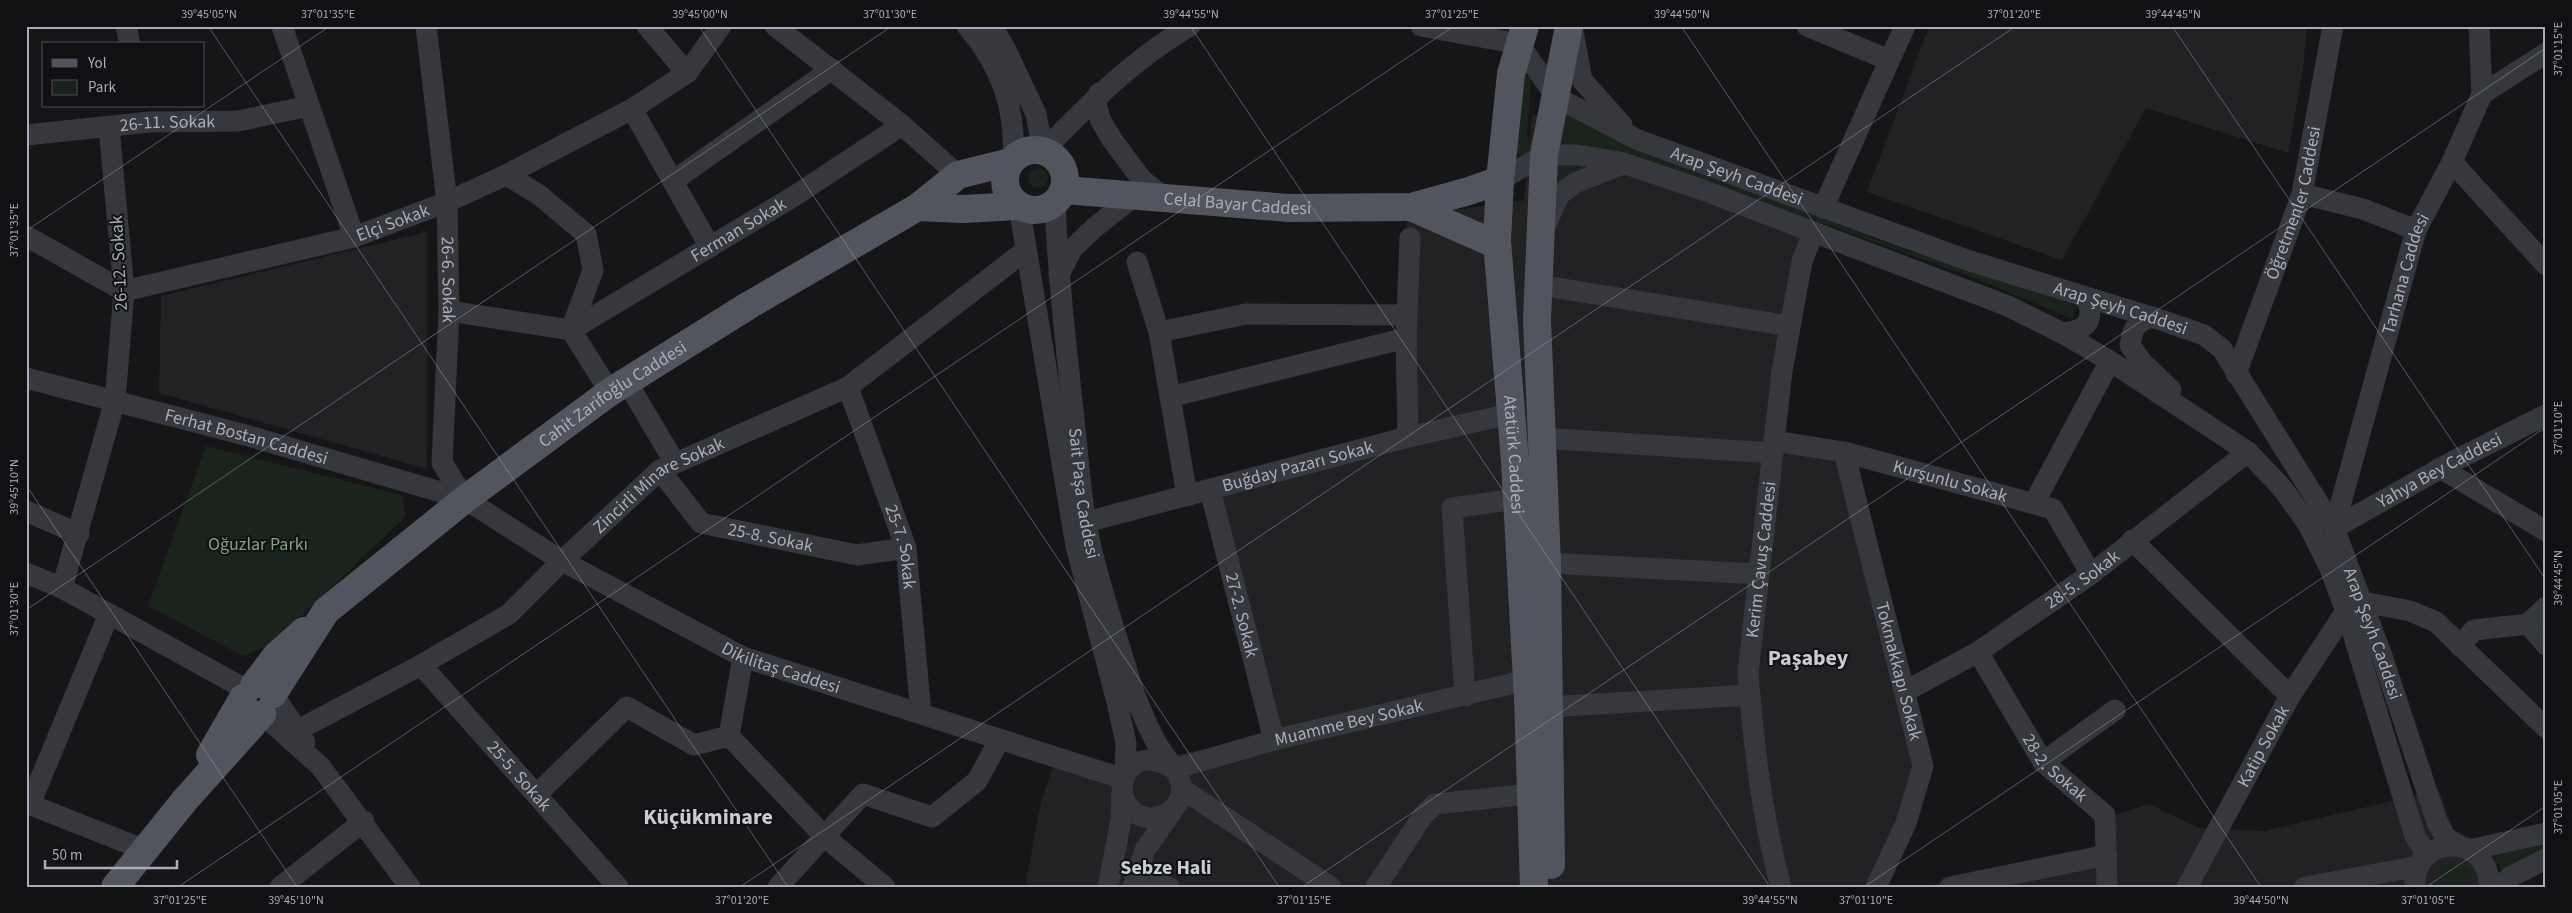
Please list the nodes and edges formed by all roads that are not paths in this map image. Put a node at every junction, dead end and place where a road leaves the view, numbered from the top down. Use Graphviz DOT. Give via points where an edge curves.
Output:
graph roads {
  1 [pos="126,26"];
  2 [pos="282,26"];
  3 [pos="647,26"];
  4 [pos="721,26"];
  5 [pos="776,26"];
  6 [pos="968,26"];
  7 [pos="1190,26"];
  8 [pos="1421,26"];
  9 [pos="1570,26"];
  10 [pos="1807,26"];
  11 [pos="1905,26"];
  12 [pos="2333,26"];
  13 [pos="2479,26"];
  14 [pos="429,27"];
  15 [pos="994,27"];
  16 [pos="1522,35"];
  17 [pos="130,42"];
  18 [pos="2546,53"];
  19 [pos="1889,60"];
  20 [pos="832,69"];
  21 [pos="687,73"];
  22 [pos="1099,93"];
  23 [pos="2482,94"];
  24 [pos="1556,97"];
  25 [pos="309,106"];
  26 [pos="632,109"];
  27 [pos="148,114"];
  28 [pos="902,125"];
  29 [pos="109,127"];
  30 [pos="26,135"];
  31 [pos="1636,139"];
  32 [pos="1043,151"];
  33 [pos="1544,155"];
  34 [pos="1012,161"];
  35 [pos="2452,162"];
  36 [pos="1624,164"];
  37 [pos="506,175"];
  38 [pos="958,175"];
  39 [pos="1500,180"];
  40 [pos="673,181"];
  41 [pos="2302,194"];
  42 [pos="1060,196"];
  43 [pos="1134,197"];
  44 [pos="1166,199"];
  45 [pos="447,202"];
  46 [pos="1019,206"];
  47 [pos="918,207"];
  48 [pos="1411,208"];
  49 [pos="1824,208"];
  50 [pos="2416,230"];
  51 [pos="1812,234"];
  52 [pos="26,236"];
  53 [pos="354,236"];
  54 [pos="1540,236"];
  55 [pos="1410,238"];
  56 [pos="1497,245"];
  57 [pos="710,246"];
  58 [pos="1026,250"];
  59 [pos="1137,262"];
  60 [pos="2546,265"];
  61 [pos="1058,278"];
  62 [pos="1538,285"];
  63 [pos="124,291"];
  64 [pos="2087,298"];
  65 [pos="449,311"];
  66 [pos="1407,315"];
  67 [pos="2153,317"];
  68 [pos="1790,326"];
  69 [pos="571,330"];
  70 [pos="1159,332"];
  71 [pos="2062,333"];
  72 [pos="1406,338"];
  73 [pos="2110,361"];
  74 [pos="2236,374"];
  75 [pos="26,378"];
  76 [pos="619,387"];
  77 [pos="848,387"];
  78 [pos="1170,397"];
  79 [pos="114,400"];
  80 [pos="1510,414"];
  81 [pos="2546,415"];
  82 [pos="2207,425"];
  83 [pos="1408,437"];
  84 [pos="1541,438"];
  85 [pos="1774,447"];
  86 [pos="1844,452"];
  87 [pos="2248,452"];
  88 [pos="668,467"];
  89 [pos="2440,468"];
  90 [pos="1210,490"];
  91 [pos="1187,496"];
  92 [pos="465,499"];
  93 [pos="1516,499"];
  94 [pos="2034,503"];
  95 [pos="26,511"];
  96 [pos="1086,522"];
  97 [pos="2334,528"];
  98 [pos="2546,531"];
  99 [pos="79,534"];
  100 [pos="2132,540"];
  101 [pos="906,548"];
  102 [pos="562,561"];
  103 [pos="1546,563"];
  104 [pos="26,573"];
  105 [pos="1759,574"];
  106 [pos="2091,574"];
  107 [pos="62,588"];
  108 [pos="2354,607"];
  109 [pos="2546,607"];
  110 [pos="108,614"];
  111 [pos="2528,624"];
  112 [pos="2546,645"];
  113 [pos="2460,646"];
  114 [pos="1978,652"];
  115 [pos="743,657"];
  116 [pos="421,665"];
  117 [pos="1527,680"];
  118 [pos="1906,691"];
  119 [pos="1750,695"];
  120 [pos="256,696"];
  121 [pos="1465,696"];
  122 [pos="2290,696"];
  123 [pos="1548,707"];
  124 [pos="2115,710"];
  125 [pos="921,714"];
  126 [pos="2546,728"];
  127 [pos="298,730"];
  128 [pos="729,736"];
  129 [pos="1000,740"];
  130 [pos="1274,740"];
  131 [pos="2043,762"];
  132 [pos="320,766"];
  133 [pos="1174,769"];
  134 [pos="1123,779"];
  135 [pos="537,794"];
  136 [pos="1530,794"];
  137 [pos="1179,798"];
  138 [pos="28,803"];
  139 [pos="364,821"];
  140 [pos="2546,833"];
  141 [pos="825,837"];
  142 [pos="2464,848"];
  143 [pos="145,850"];
  144 [pos="2107,855"];
  145 [pos="2546,859"];
  146 [pos="2423,860"];
  147 [pos="1135,881"];
  148 [pos="2350,882"];
  149 [pos="872,883"];
  150 [pos="115,887"];
  151 [pos="280,887"];
  152 [pos="410,887"];
  153 [pos="618,887"];
  154 [pos="778,887"];
  155 [pos="1108,887"];
  156 [pos="1169,887"];
  157 [pos="1331,887"];
  158 [pos="1376,887"];
  159 [pos="1534,887"];
  160 [pos="1551,887"];
  161 [pos="1781,887"];
  162 [pos="1876,887"];
  163 [pos="1950,887"];
  164 [pos="2107,887"];
  165 [pos="2188,887"];
  166 [pos="2305,887"];
  167 [pos="2375,887"];
  168 [pos="2415,887"];
  169 [pos="2489,887"];
  170 [pos="2499,887"];
  1 -- 17 [label="street"];
  2 -- 25 [label="street"];
  3 -- 21 [label="street"];
  4 -- 21 [label="street, Elçi Sokak"];
  5 -- 20 [label="street"];
  6 -- 34 [label="street" via="1003,83 1012,115"];
  7 -- 22 [label="street" via="1156,46"];
  8 -- 16 [label="street"];
  9 -- 24 [label="main road, Atatürk Caddesi"];
  9 -- 31 [label="street" via="1582,80"];
  10 -- 19 [label="street"];
  11 -- 19 [label="street"];
  12 -- 41 [label="street, Öğretmenler Caddesi"];
  13 -- 23 [label="street, Tarhana Caddesi"];
  14 -- 45 [label="street, 26-6. Sokak"];
  15 -- 32 [label="street" via="1036,114"];
  16 -- 24 [label="street, Arap Şeyh Caddesi"];
  16 -- 39 [label="main road, Atatürk Caddesi" via="1511,74"];
  18 -- 23 [label="street"];
  19 -- 49 [label="street"];
  20 -- 28 [label="street"];
  20 -- 40 [label="street"];
  21 -- 26 [label="street, Elçi Sokak"];
  22 -- 32 [label="street"];
  22 -- 44 [label="street" via="1096,105 1113,141 1142,180"];
  23 -- 35 [label="street, Tarhana Caddesi"];
  24 -- 31 [label="street, Arap Şeyh Caddesi"];
  24 -- 33 [label="main road, Atatürk Caddesi"];
  25 -- 27 [label="street, 26-11. Sokak" via="238,121"];
  25 -- 53 [label="street"];
  26 -- 37 [label="street, Elçi Sokak"];
  26 -- 40 [label="street"];
  27 -- 29 [label="street, 26-11. Sokak"];
  28 -- 38 [label="street"];
  28 -- 57 [label="street, Ferman Sokak" via="796,195"];
  29 -- 30 [label="street, 26-11. Sokak"];
  29 -- 63 [label="street, 26-12. Sokak"];
  31 -- 49 [label="street, Arap Şeyh Caddesi"];
  32 -- 34 [label="main road" via="1026,151"];
  32 -- 42 [label="main road" via="1057,160 1062,168 1065,178"];
  33 -- 36 [label="street, Arap Şeyh Caddesi" via="1577,155"];
  33 -- 39 [label="street, Arap Şeyh Caddesi"];
  33 -- 54 [label="main road, Atatürk Caddesi"];
  34 -- 38 [label="main road, Cahit Zarifoğlu Caddesi"];
  34 -- 46 [label="main road" via="1004,178 1005,188"];
  35 -- 50 [label="street, Tarhana Caddesi"];
  35 -- 60 [label="street"];
  36 -- 51 [label="street, Arap Şeyh Caddesi" via="1700,189"];
  36 -- 54 [label="street" via="1575,183 1559,195"];
  37 -- 45 [label="street, Elçi Sokak"];
  37 -- 69 [label="street" via="538,194 586,234 593,270"];
  38 -- 47 [label="main road, Cahit Zarifoğlu Caddesi"];
  39 -- 48 [label="main road"];
  39 -- 56 [label="main road, Atatürk Caddesi"];
  40 -- 57 [label="street"];
  41 -- 50 [label="street" via="2363,209"];
  41 -- 74 [label="street, Öğretmenler Caddesi"];
  42 -- 43 [label="main road, Celal Bayar Caddesi"];
  42 -- 46 [label="main road" via="1043,210"];
  42 -- 61 [label="street, Sait Paşa Caddesi"];
  43 -- 44 [label="main road, Celal Bayar Caddesi"];
  43 -- 61 [label="street" via="1072,250"];
  44 -- 48 [label="main road, Celal Bayar Caddesi" via="1289,208"];
  45 -- 53 [label="street, Elçi Sokak"];
  45 -- 65 [label="street, 26-6. Sokak"];
  46 -- 47 [label="main road" via="963,210"];
  46 -- 58 [label="street, Sait Paşa Caddesi"];
  47 -- 76 [label="main road, Cahit Zarifoğlu Caddesi" via="751,304"];
  48 -- 56 [label="main road"];
  49 -- 64 [label="street, Arap Şeyh Caddesi" via="1967,260"];
  50 -- 97 [label="street, Tarhana Caddesi"];
  51 -- 68 [label="street, Kerim Çavuş Caddesi" via="1802,261"];
  51 -- 71 [label="street, Arap Şeyh Caddesi" via="2008,306"];
  52 -- 63 [label="street"];
  53 -- 63 [label="street, Elçi Sokak"];
  54 -- 62 [label="main road, Atatürk Caddesi"];
  55 -- 66 [label="street"];
  56 -- 80 [label="main road, Atatürk Caddesi"];
  57 -- 69 [label="street, Ferman Sokak"];
  58 -- 77 [label="street, Zincirli Minare Sokak"];
  58 -- 134 [label="street, Sait Paşa Caddesi" via="1076,546 1124,736"];
  59 -- 70 [label="street"];
  61 -- 96 [label="street, Sait Paşa Caddesi"];
  62 -- 68 [label="street"];
  62 -- 84 [label="main road, Atatürk Caddesi"];
  63 -- 79 [label="street, 26-12. Sokak"];
  64 -- 67 [label="street, Arap Şeyh Caddesi"];
  64 -- 71 [label="street" via="2091,308 2090,321 2085,327"];
  65 -- 69 [label="street"];
  65 -- 92 [label="street, 26-6. Sokak" via="442,463"];
  66 -- 70 [label="street" via="1246,314"];
  66 -- 72 [label="street"];
  67 -- 74 [label="street, Arap Şeyh Caddesi" via="2204,335 2222,349"];
  67 -- 82 [label="street" via="2132,328 2130,344 2141,361"];
  68 -- 85 [label="street, Kerim Çavuş Caddesi"];
  69 -- 76 [label="street, 25-8. Sokak"];
  70 -- 78 [label="street"];
  71 -- 73 [label="street, Arap Şeyh Caddesi"];
  72 -- 78 [label="street"];
  72 -- 83 [label="street"];
  73 -- 82 [label="street, Arap Şeyh Caddesi"];
  73 -- 94 [label="street"];
  74 -- 97 [label="street, Arap Şeyh Caddesi"];
  75 -- 79 [label="street, Ferhat Bostan Caddesi"];
  76 -- 88 [label="street, 25-8. Sokak"];
  76 -- 92 [label="main road, Cahit Zarifoğlu Caddesi"];
  77 -- 88 [label="street, Zincirli Minare Sokak"];
  77 -- 101 [label="street, 25-7. Sokak"];
  78 -- 91 [label="street"];
  79 -- 92 [label="street, Ferhat Bostan Caddesi" via="373,470"];
  79 -- 99 [label="street, 26-12. Sokak"];
  80 -- 83 [label="street, Buğday Pazarı Sokak"];
  80 -- 93 [label="main road, Atatürk Caddesi"];
  81 -- 89 [label="street, Yahya Bey Caddesi"];
  82 -- 87 [label="street, Arap Şeyh Caddesi"];
  83 -- 90 [label="street, Buğday Pazarı Sokak"];
  84 -- 85 [label="street, Kurşunlu Sokak"];
  84 -- 103 [label="main road, Atatürk Caddesi"];
  85 -- 86 [label="street, Kurşunlu Sokak"];
  85 -- 105 [label="street, Kerim Çavuş Caddesi"];
  86 -- 94 [label="street, Kurşunlu Sokak"];
  86 -- 118 [label="street, Tokmakkapı Sokak"];
  87 -- 100 [label="street, 28-5. Sokak"];
  87 -- 108 [label="street, Arap Şeyh Caddesi" via="2282,488 2308,524 2328,566"];
  88 -- 101 [label="street, 25-8. Sokak" via="701,522 857,555"];
  88 -- 102 [label="street, Zincirli Minare Sokak"];
  89 -- 97 [label="street, Yahya Bey Caddesi"];
  89 -- 98 [label="street"];
  90 -- 91 [label="street, Buğday Pazarı Sokak"];
  90 -- 130 [label="street, 27-2. Sokak"];
  91 -- 96 [label="street, Buğday Pazarı Sokak"];
  92 -- 102 [label="street, Dikilitaş Caddesi"];
  92 -- 120 [label="main road, Cahit Zarifoğlu Caddesi" via="326,611"];
  93 -- 117 [label="main road, Atatürk Caddesi"];
  93 -- 121 [label="street" via="1452,508"];
  94 -- 106 [label="street, Kurşunlu Sokak" via="2053,509"];
  95 -- 99 [label="street"];
  96 -- 133 [label="street, Sait Paşa Caddesi" via="1099,579 1131,684 1156,740"];
  97 -- 108 [label="street, Arap Şeyh Caddesi"];
  99 -- 107 [label="street, 26-12. Sokak"];
  100 -- 106 [label="street, 28-5. Sokak"];
  100 -- 122 [label="street"];
  101 -- 125 [label="street, 25-7. Sokak"];
  102 -- 115 [label="street, Dikilitaş Caddesi"];
  102 -- 116 [label="street, Zincirli Minare Sokak" via="508,614"];
  103 -- 105 [label="street"];
  103 -- 123 [label="main road, Atatürk Caddesi"];
  104 -- 107 [label="street"];
  105 -- 119 [label="street, Kerim Çavuş Caddesi" via="1748,672"];
  106 -- 114 [label="street, 28-5. Sokak"];
  107 -- 110 [label="street"];
  108 -- 113 [label="street" via="2410,611 2436,622"];
  108 -- 122 [label="street, Katip Sokak"];
  108 -- 142 [label="street, Arap Şeyh Caddesi" via="2437,822 2446,838"];
  108 -- 146 [label="street, Arap Şeyh Caddesi"];
  109 -- 111 [label="street"];
  110 -- 120 [label="street"];
  110 -- 138 [label="street"];
  111 -- 112 [label="street"];
  111 -- 113 [label="street" via="2474,630"];
  113 -- 126 [label="street"];
  114 -- 118 [label="street, 28-5. Sokak"];
  114 -- 131 [label="street, 28-2. Sokak"];
  115 -- 125 [label="street, Dikilitaş Caddesi"];
  115 -- 128 [label="street"];
  116 -- 127 [label="street, Zincirli Minare Sokak"];
  116 -- 135 [label="street, 25-5. Sokak"];
  117 -- 121 [label="street, Muamme Bey Sokak"];
  117 -- 136 [label="main road, Atatürk Caddesi"];
  118 -- 162 [label="street, Tokmakkapı Sokak" via="1923,766 1906,823"];
  119 -- 123 [label="street"];
  119 -- 161 [label="street, Kerim Çavuş Caddesi" via="1768,839"];
  120 -- 127 [label="street"];
  120 -- 132 [label="street"];
  120 -- 143 [label="main road, Cahit Zarifoğlu Caddesi" via="185,800"];
  121 -- 130 [label="street, Muamme Bey Sokak"];
  122 -- 165 [label="street, Katip Sokak"];
  123 -- 160 [label="main road, Atatürk Caddesi"];
  124 -- 131 [label="street"];
  125 -- 129 [label="street, Dikilitaş Caddesi"];
  127 -- 132 [label="street"];
  128 -- 135 [label="street" via="694,745 626,707"];
  128 -- 141 [label="street"];
  129 -- 134 [label="street, Dikilitaş Caddesi"];
  129 -- 141 [label="street" via="977,781 932,817 863,794"];
  130 -- 133 [label="street, Muamme Bey Sokak"];
  131 -- 144 [label="street, 28-2. Sokak" via="2105,815"];
  132 -- 139 [label="street"];
  133 -- 134 [label="street" via="1162,761 1147,759 1134,764"];
  133 -- 137 [label="street"];
  134 -- 137 [label="street" via="1125,803 1140,816 1159,818"];
  134 -- 155 [label="street" via="1121,820"];
  135 -- 153 [label="street, 25-5. Sokak"];
  136 -- 158 [label="street" via="1435,804 1424,814"];
  136 -- 159 [label="main road, Atatürk Caddesi"];
  137 -- 147 [label="street" via="1151,840"];
  137 -- 157 [label="street"];
  138 -- 143 [label="street"];
  139 -- 151 [label="street"];
  139 -- 152 [label="street"];
  140 -- 142 [label="street"];
  141 -- 149 [label="street"];
  141 -- 154 [label="street"];
  142 -- 146 [label="street" via="2440,848"];
  142 -- 169 [label="street, Arap Şeyh Caddesi" via="2485,866"];
  143 -- 150 [label="main road, Cahit Zarifoğlu Caddesi"];
  144 -- 163 [label="street"];
  144 -- 164 [label="street, 28-2. Sokak"];
  145 -- 170 [label="street" via="2510,877"];
  146 -- 148 [label="street"];
  146 -- 168 [label="street"];
  147 -- 156 [label="street"];
  148 -- 166 [label="street"];
  148 -- 167 [label="street"];
}
